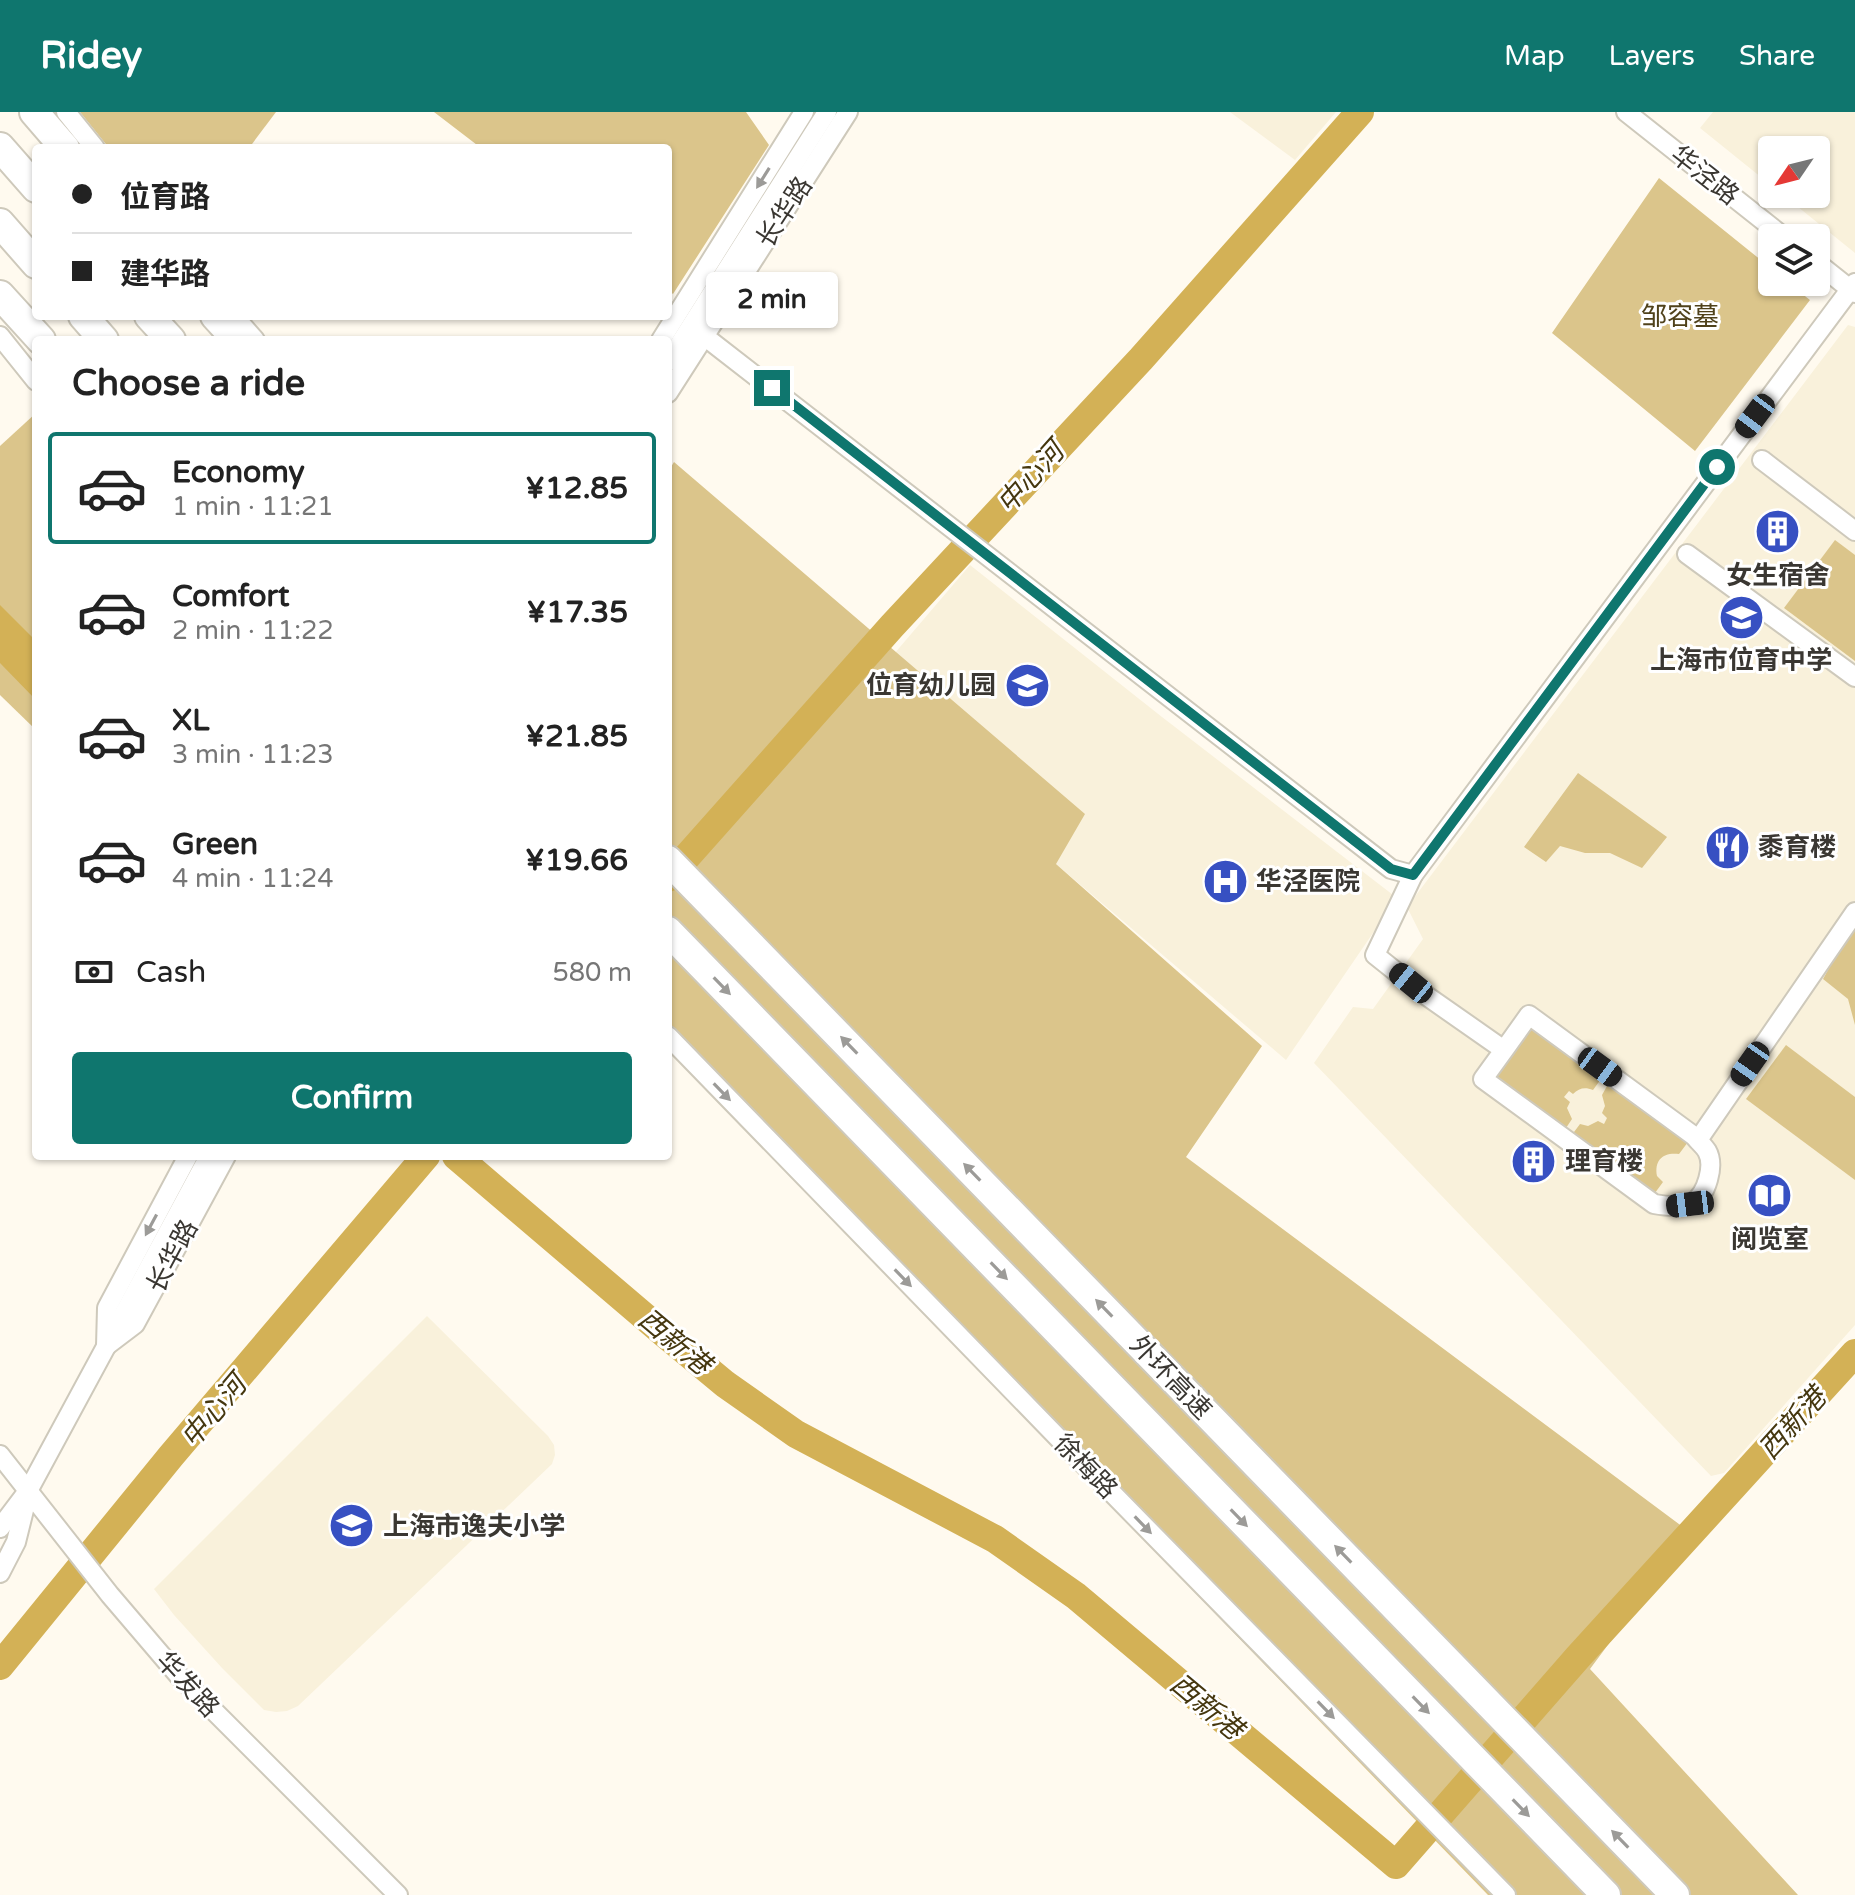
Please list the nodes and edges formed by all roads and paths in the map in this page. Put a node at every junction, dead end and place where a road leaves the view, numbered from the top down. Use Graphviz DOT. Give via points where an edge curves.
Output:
graph roads {
  1 [pos="34,112"];
  2 [pos="66,112"];
  3 [pos="804,112"];
  4 [pos="827,112"];
  5 [pos="848,112"];
  6 [pos="1626,112"];
  7 [pos="62,144"];
  8 [pos="92,144"];
  9 [pos="0,147"];
  10 [pos="32,183"];
  11 [pos="0,223"];
  12 [pos="1767,224"];
  13 [pos="32,259"];
  14 [pos="1830,272"];
  15 [pos="1853,288"];
  16 [pos="0,295"];
  17 [pos="86,320"];
  18 [pos="153,320"];
  19 [pos="219,320"];
  20 [pos="238,320"];
  21 [pos="0,336"];
  22 [pos="37,336"];
  23 [pos="100,336"];
  24 [pos="167,336"];
  25 [pos="233,336"];
  26 [pos="252,336"];
  27 [pos="664,336"];
  28 [pos="704,336"];
  29 [pos="672,356"];
  30 [pos="32,376"];
  31 [pos="672,387"];
  32 [pos="1762,460"];
  33 [pos="1855,531"];
  34 [pos="1687,554"];
  35 [pos="1855,677"];
  36 [pos="672,864"];
  37 [pos="1413,875"];
  38 [pos="1855,912"];
  39 [pos="672,935"];
  40 [pos="672,1040"];
  41 [pos="1504,1050"];
  42 [pos="1698,1140"];
  43 [pos="186,1160"];
  44 [pos="207,1160"];
  45 [pos="224,1160"];
  46 [pos="106,1346"];
  47 [pos="0,1455"];
  48 [pos="28,1491"];
  49 [pos="0,1528"];
  50 [pos="0,1573"];
  51 [pos="398,1895"];
  52 [pos="1506,1895"];
  53 [pos="1606,1895"];
  54 [pos="1675,1895"];
  1 -- 7 [label="highway"];
  2 -- 8 [label="street"];
  3 -- 27 [label="street, 长华路, one-way"];
  4 -- 29 [label="street, 长华路"];
  5 -- 28 [label="street, 长华路"];
  6 -- 12 [label="street, 华泾路"];
  9 -- 10 [label="highway"];
  11 -- 13 [label="highway"];
  14 -- 15 [label="street"];
  15 -- 37 [label="street"];
  16 -- 22 [label="highway"];
  17 -- 23 [label="highway"];
  18 -- 24 [label="highway"];
  19 -- 25 [label="highway"];
  20 -- 26 [label="street"];
  21 -- 30 [label="street"];
  28 -- 31 [label="street, 长华路"];
  28 -- 37 [label="street" via="1391,869"];
  32 -- 33 [label="street"];
  34 -- 35 [label="street"];
  54 -- 36 [label="highway, 外环高速, one-way"];
  37 -- 41 [label="street" via="1375,955"];
  38 -- 42 [label="street"];
  39 -- 53 [label="highway, 外环高速, one-way"];
  40 -- 52 [label="street, 徐梅路, one-way"];
  41 -- 42 [label="street" via="1529,1015"];
  41 -- 42 [label="street" via="1483,1079 1654,1204 1690,1204 1701,1197 1709,1161"];
  43 -- 46 [label="street, 长华路, one-way" via="107,1308"];
  44 -- 46 [label="street, 长华路"];
  45 -- 46 [label="street, 长华路" via="135,1324"];
  46 -- 48 [label="street, 长华路"];
  47 -- 48 [label="street, 华发路"];
  48 -- 49 [label="street, 长华路"];
  48 -- 50 [label="street, 长华路" via="16,1542"];
  48 -- 51 [label="street, 华发路" via="190,1687"];
}
